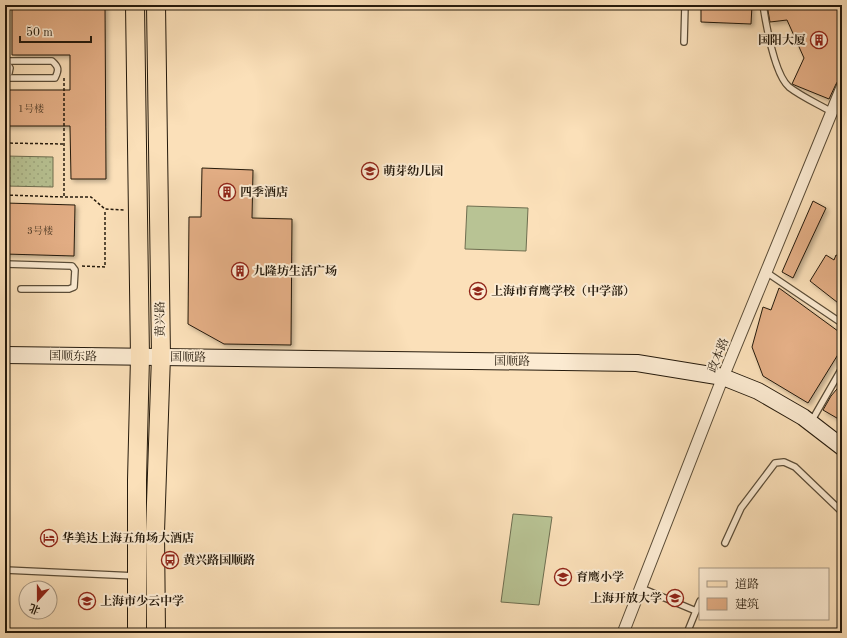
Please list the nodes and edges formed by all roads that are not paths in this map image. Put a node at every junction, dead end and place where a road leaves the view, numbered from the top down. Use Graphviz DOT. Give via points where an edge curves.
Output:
graph roads {
  1 [pos="135,5"];
  2 [pos="156,5"];
  3 [pos="685,5"];
  4 [pos="763,5"];
  5 [pos="684,42"];
  6 [pos="6,60"];
  7 [pos="5,77"];
  8 [pos="842,87"];
  9 [pos="832,112"];
  10 [pos="5,264"];
  11 [pos="766,272"];
  12 [pos="21,289"];
  13 [pos="840,322"];
  14 [pos="5,355"];
  15 [pos="161,356"];
  16 [pos="140,357"];
  17 [pos="842,369"];
  18 [pos="723,377"];
  19 [pos="810,422"];
  20 [pos="842,448"];
  21 [pos="842,512"];
  22 [pos="725,544"];
  23 [pos="5,570"];
  24 [pos="136,576"];
  25 [pos="641,588"];
  26 [pos="699,603"];
  27 [pos="696,610"];
  28 [pos="137,633"];
  29 [pos="156,633"];
  30 [pos="622,633"];
  31 [pos="687,633"];
  1 -- 16 [label="main road, 黄兴路"];
  2 -- 15 [label="main road, 黄兴路"];
  3 -- 5 [label="lane"];
  4 -- 9 [label="lane" via="766,28 777,66 788,86"];
  6 -- 7 [label="lane" via="10,68"];
  6 -- 7 [label="lane" via="52,62 59,71 55,78 48,79"];
  8 -- 9 [label="street, 政本路"];
  9 -- 11 [label="street, 政本路"];
  10 -- 12 [label="lane" via="72,266 74,270 74,287 70,290"];
  11 -- 13 [label="lane"];
  11 -- 18 [label="street, 政本路"];
  14 -- 16 [label="street, 国顺东路"];
  15 -- 16 [label="street, 国顺东路"];
  15 -- 18 [label="street, 国顺路" via="637,363"];
  15 -- 29 [label="main road, 黄兴路" via="155,532"];
  16 -- 24 [label="main road, 黄兴路"];
  17 -- 19 [label="lane"];
  18 -- 19 [label="street, 国顺路" via="758,391"];
  18 -- 25 [label="street, 政本路"];
  19 -- 20 [label="street, 国顺路"];
  21 -- 22 [label="lane" via="795,467 784,462 775,463 741,508"];
  23 -- 24 [label="lane"];
  24 -- 28 [label="main road, 黄兴路"];
  25 -- 27 [label="lane"];
  25 -- 30 [label="street, 政本路"];
  26 -- 27 [label="lane"];
  27 -- 31 [label="lane"];
}
